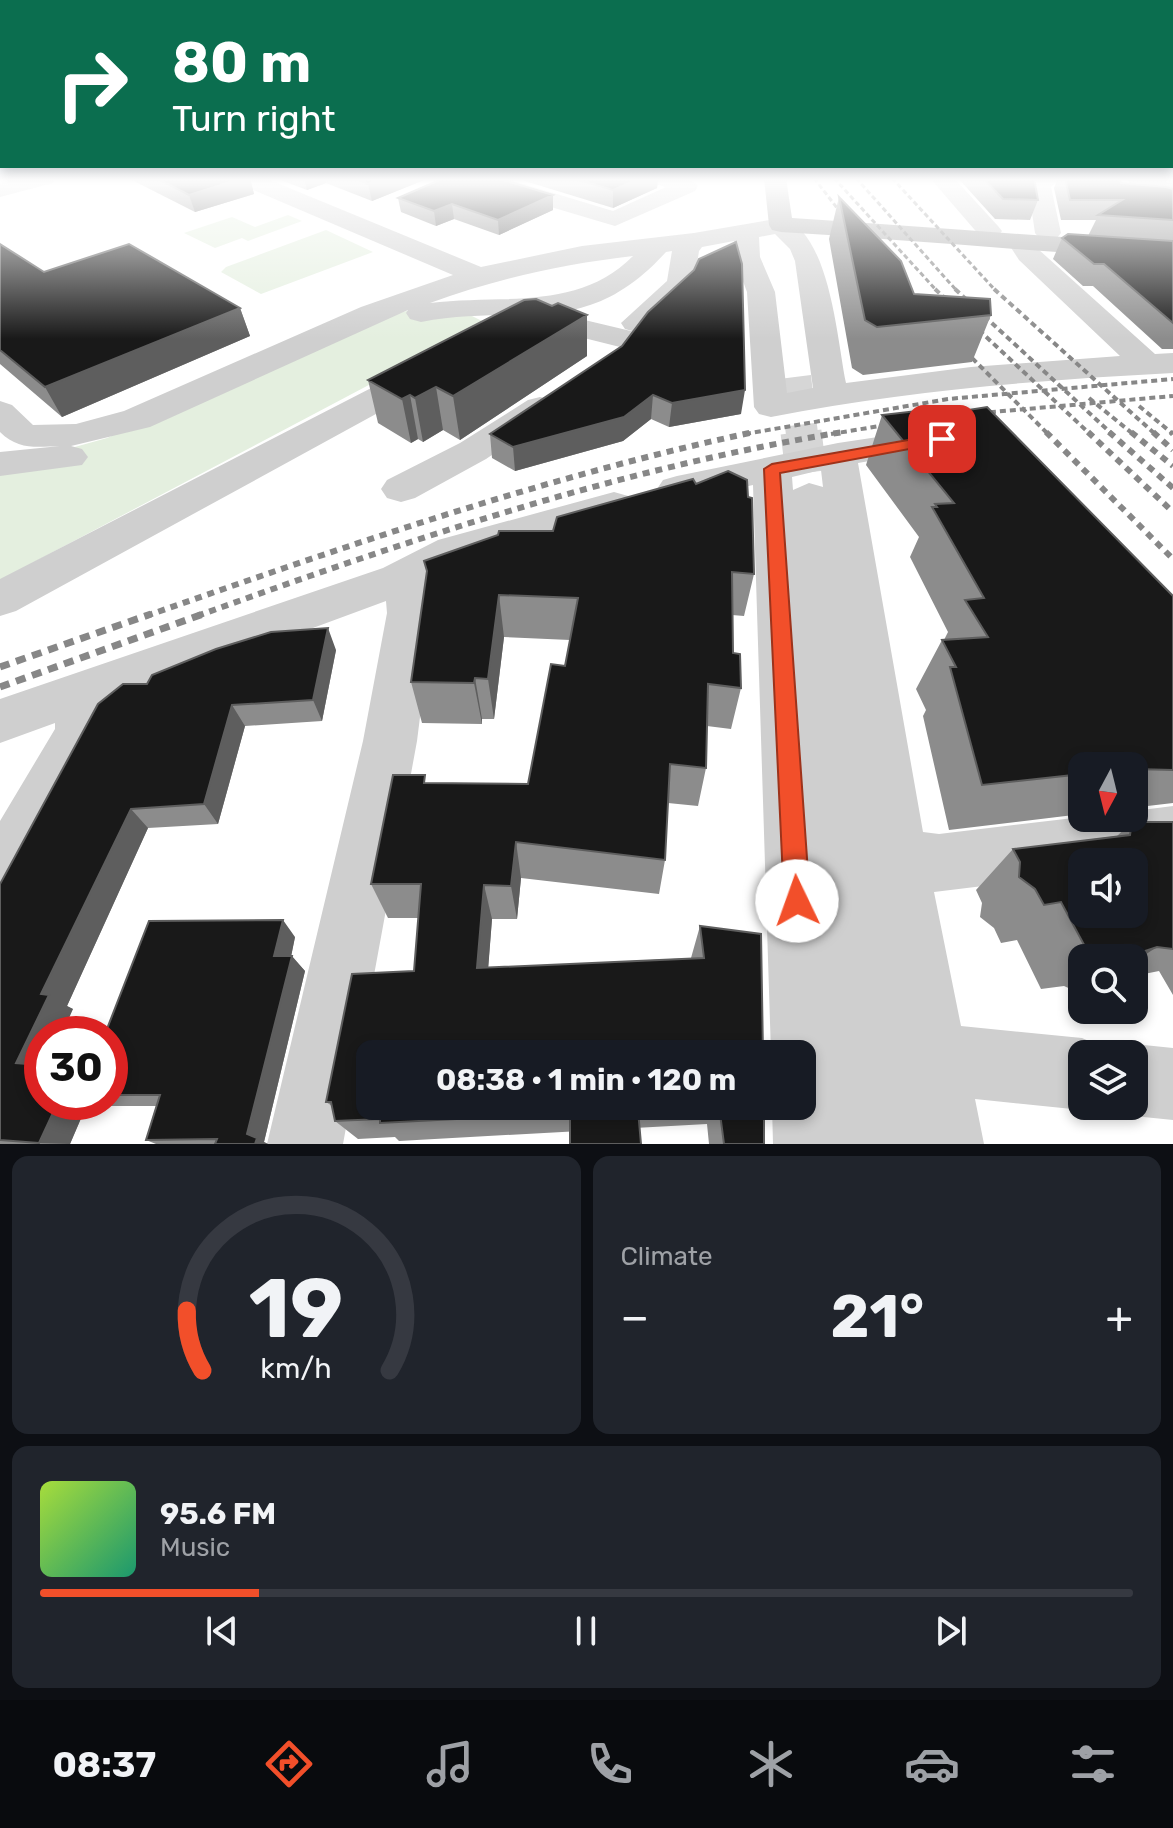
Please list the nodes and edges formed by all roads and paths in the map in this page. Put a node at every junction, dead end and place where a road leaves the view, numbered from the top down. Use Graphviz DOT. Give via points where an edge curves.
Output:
graph roads {
  1 [pos="371,231"];
  2 [pos="556,231"];
  3 [pos="744,231"];
  4 [pos="746,231"];
  5 [pos="782,231"];
  6 [pos="787,231"];
  7 [pos="888,231"];
  8 [pos="982,231"];
  9 [pos="991,231"];
  10 [pos="1035,231"];
  11 [pos="932,234"];
  12 [pos="1034,238"];
  13 [pos="1173,240"];
  14 [pos="694,241"];
  15 [pos="658,245"];
  16 [pos="1173,252"];
  17 [pos="552,260"];
  18 [pos="478,276"];
  19 [pos="624,339"];
  20 [pos="1160,363"];
  21 [pos="597,368"];
  22 [pos="795,377"];
  23 [pos="564,390"];
  24 [pos="831,394"];
  25 [pos="0,412"];
  26 [pos="969,434"];
  27 [pos="0,464"];
  28 [pos="806,474"];
  29 [pos="401,489"];
  30 [pos="399,579"];
  31 [pos="0,599"];
  32 [pos="78,694"];
  33 [pos="0,721"];
  34 [pos="1173,834"];
  35 [pos="898,858"];
  36 [pos="0,878"];
  37 [pos="932,1059"];
  38 [pos="1068,1073"];
  39 [pos="1148,1081"];
  40 [pos="1173,1084"];
  41 [pos="305,1144"];
  42 [pos="811,1144"];
  43 [pos="879,1144"];
  44 [pos="946,1144"];
  1 -- 18 [label="street"];
  2 -- 17 [label="street"];
  3 -- 14 [label="street"];
  4 -- 24 [label="street" via="747,257 761,292 771,407"];
  5 -- 22 [label="street"];
  6 -- 24 [label="street" via="808,261"];
  7 -- 11 [label="main road"];
  8 -- 11 [label="main road"];
  9 -- 12 [label="main road"];
  10 -- 12 [label="street"];
  11 -- 12 [label="main road" via="977,241"];
  12 -- 13 [label="main road"];
  12 -- 16 [label="main road"];
  12 -- 20 [label="street" via="1028,254"];
  14 -- 15 [label="street"];
  14 -- 19 [label="street" via="682,256 680,284"];
  15 -- 17 [label="street"];
  15 -- 27 [label="street" via="643,264 586,299 542,307 428,311 378,324 120,443 50,461"];
  17 -- 18 [label="street"];
  18 -- 25 [label="street" via="372,313 137,419 77,435 24,436"];
  19 -- 21 [label="street"];
  19 -- 31 [label="street" via="572,326 510,330"];
  20 -- 24 [label="street" via="970,374"];
  23 -- 29 [label="street" via="473,451"];
  26 -- 28 [label="street"];
  28 -- 30 [label="street" via="647,496 453,551"];
  28 -- 35 [label="street"];
  28 -- 42 [label="street"];
  28 -- 43 [label="street"];
  30 -- 32 [label="street"];
  30 -- 41 [label="street" via="410,613 392,727"];
  32 -- 33 [label="street"];
  32 -- 36 [label="street" via="82,732"];
  34 -- 35 [label="street" via="939,863"];
  35 -- 37 [label="street"];
  37 -- 38 [label="street"];
  37 -- 44 [label="street"];
  39 -- 40 [label="street"];
}
